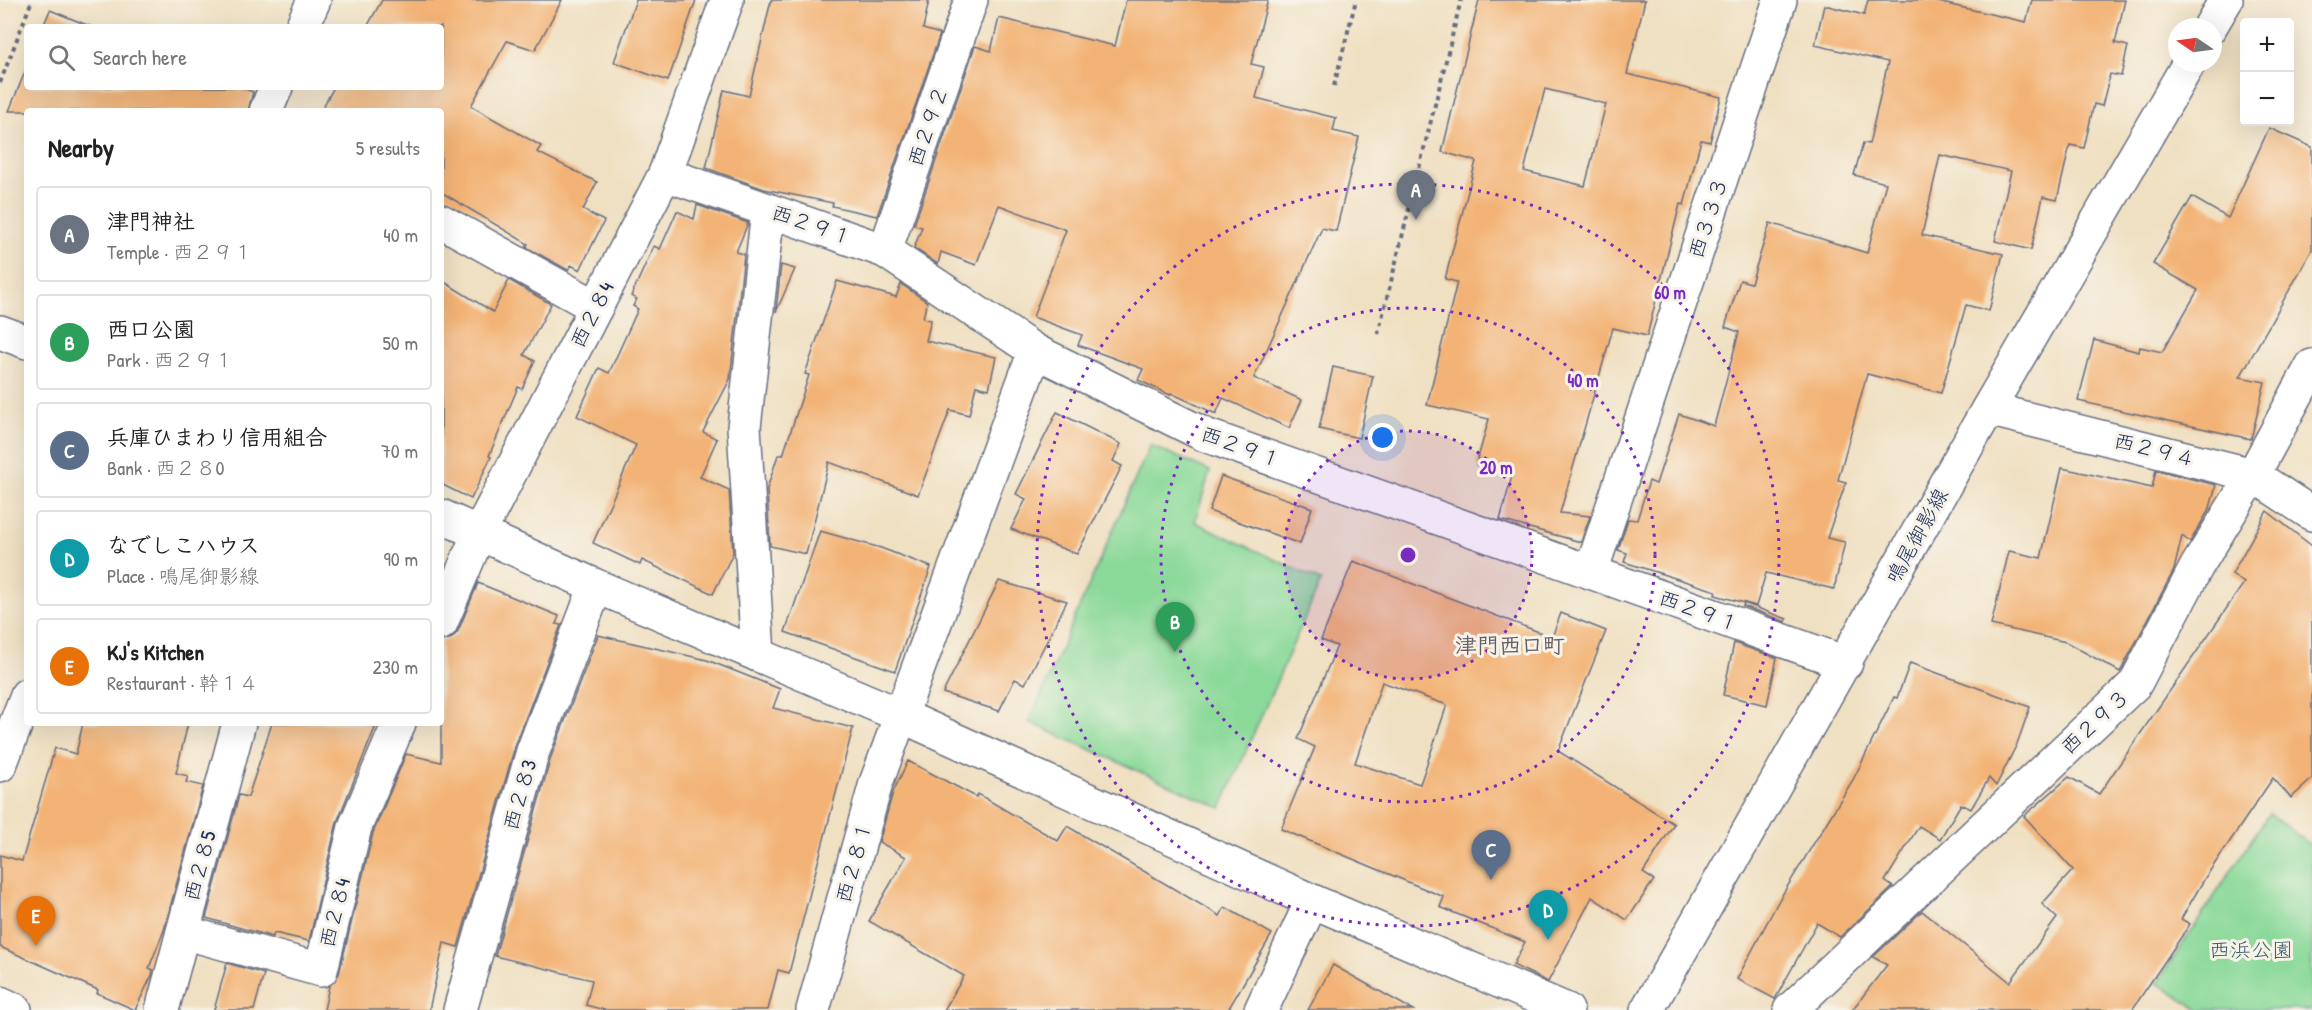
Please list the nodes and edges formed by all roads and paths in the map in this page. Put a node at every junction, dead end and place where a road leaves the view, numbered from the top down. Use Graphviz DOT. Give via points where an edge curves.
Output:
graph roads {
  1 [pos="32,0"];
  2 [pos="314,0"];
  3 [pos="727,0"];
  4 [pos="971,0"];
  5 [pos="1356,0"];
  6 [pos="1461,0"];
  7 [pos="1780,0"];
  8 [pos="2226,0"];
  9 [pos="2215,18"];
  10 [pos="303,24"];
  11 [pos="2184,72"];
  12 [pos="0,83"];
  13 [pos="1334,86"];
  14 [pos="275,90"];
  15 [pos="267,108"];
  16 [pos="664,174"];
  17 [pos="768,210"];
  18 [pos="444,223"];
  19 [pos="885,251"];
  20 [pos="596,307"];
  21 [pos="0,332"];
  22 [pos="1378,334"];
  23 [pos="24,341"];
  24 [pos="1035,351"];
  25 [pos="2312,366"];
  26 [pos="1988,409"];
  27 [pos="2253,475"];
  28 [pos="2312,514"];
  29 [pos="444,517"];
  30 [pos="479,533"];
  31 [pos="1591,572"];
  32 [pos="596,586"];
  33 [pos="444,616"];
  34 [pos="758,655"];
  35 [pos="1846,663"];
  36 [pos="24,703"];
  37 [pos="902,716"];
  38 [pos="238,726"];
  39 [pos="398,726"];
  40 [pos="0,765"];
  41 [pos="1312,900"];
  42 [pos="183,932"];
  43 [pos="0,1003"];
  44 [pos="15,1010"];
  45 [pos="162,1010"];
  46 [pos="460,1010"];
  47 [pos="813,1010"];
  48 [pos="1261,1010"];
  49 [pos="1567,1010"];
  50 [pos="1647,1010"];
  51 [pos="1790,1010"];
  1 -- 12 [label="path"];
  2 -- 10 [label="street"];
  3 -- 16 [label="street, 西２８4"];
  4 -- 19 [label="street, 西２９２"];
  5 -- 13 [label="path"];
  6 -- 22 [label="path"];
  7 -- 31 [label="street, 西３３３"];
  8 -- 9 [label="street"];
  11 -- 26 [label="street, 鳴尾御影線"];
  14 -- 15 [label="street"];
  16 -- 17 [label="street, 西２９１"];
  16 -- 20 [label="street, 西２８4"];
  17 -- 19 [label="street, 西２９１"];
  17 -- 34 [label="street" via="744,427"];
  18 -- 20 [label="street"];
  19 -- 24 [label="street, 西２９１"];
  20 -- 30 [label="street, 西２８4"];
  21 -- 23 [label="street"];
  24 -- 31 [label="street, 西２９１" via="1205,435"];
  24 -- 37 [label="street, 西２８１"];
  25 -- 27 [label="street, 西２９３"];
  26 -- 27 [label="street, 西２９４"];
  26 -- 35 [label="street, 鳴尾御影線"];
  27 -- 28 [label="street, 西２９４"];
  27 -- 51 [label="street, 西２９３" via="2197,566 2135,684"];
  29 -- 30 [label="street"];
  30 -- 32 [label="street"];
  30 -- 33 [label="street, 西２８4"];
  31 -- 35 [label="street, 西２９１"];
  32 -- 34 [label="street"];
  32 -- 46 [label="street, 西２８3" via="533,751"];
  34 -- 37 [label="street"];
  35 -- 50 [label="street, 鳴尾御影線"];
  36 -- 40 [label="street"];
  37 -- 41 [label="street"];
  37 -- 47 [label="street, 西２８１" via="876,783"];
  38 -- 42 [label="street, 西２８5"];
  39 -- 42 [label="street, 西２８4" via="356,827 321,970"];
  41 -- 48 [label="street"];
  41 -- 49 [label="street"];
  42 -- 45 [label="street, 西２８5"];
  43 -- 44 [label="street"];
}
